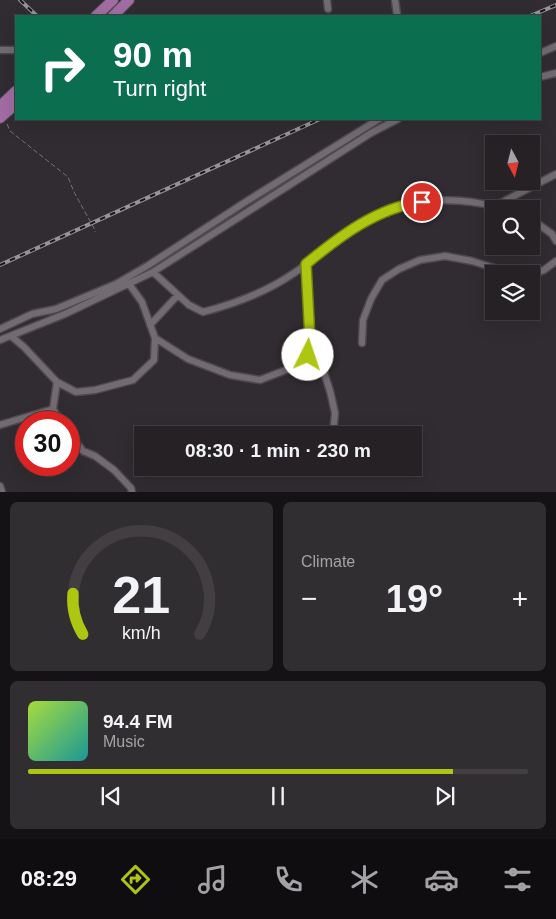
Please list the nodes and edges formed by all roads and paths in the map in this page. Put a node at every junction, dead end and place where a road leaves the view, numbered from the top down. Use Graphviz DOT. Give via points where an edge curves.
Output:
graph roads {
  1 [pos="114,0"];
  2 [pos="129,0"];
  3 [pos="327,0"];
  4 [pos="395,0"];
  5 [pos="328,9"];
  6 [pos="397,14"];
  7 [pos="97,15"];
  8 [pos="114,15"];
  9 [pos="556,46"];
  10 [pos="0,50"];
  11 [pos="15,50"];
  12 [pos="541,53"];
  13 [pos="556,74"];
  14 [pos="541,77"];
  15 [pos="15,92"];
  16 [pos="15,105"];
  17 [pos="0,106"];
  18 [pos="3,120"];
  19 [pos="377,120"];
  20 [pos="396,120"];
  21 [pos="556,174"];
  22 [pos="506,200"];
  23 [pos="485,204"];
  24 [pos="540,225"];
  25 [pos="95,232"];
  26 [pos="556,241"];
  27 [pos="556,261"];
  28 [pos="306,264"];
  29 [pos="485,265"];
  30 [pos="153,272"];
  31 [pos="540,272"];
  32 [pos="129,284"];
  33 [pos="178,295"];
  34 [pos="150,325"];
  35 [pos="0,329"];
  36 [pos="11,336"];
  37 [pos="155,338"];
  38 [pos="0,340"];
  39 [pos="362,343"];
  40 [pos="308,349"];
  41 [pos="57,382"];
  42 [pos="53,409"];
  43 [pos="0,424"];
  44 [pos="334,426"];
  45 [pos="80,447"];
  46 [pos="0,486"];
  47 [pos="2,492"];
  48 [pos="132,492"];
  1 -- 7 [label="main road"];
  2 -- 8 [label="main road"];
  3 -- 5 [label="street"];
  4 -- 6 [label="street"];
  9 -- 12 [label="street"];
  10 -- 11 [label="street"];
  13 -- 14 [label="street"];
  15 -- 17 [label="main road"];
  16 -- 18 [label="main road"];
  18 -- 25 [label="path" via="10,131 68,177"];
  19 -- 35 [label="street" via="116,284"];
  20 -- 30 [label="street"];
  21 -- 22 [label="street"];
  23 -- 28 [label="street" via="434,200 388,210 343,235"];
  24 -- 26 [label="street"];
  27 -- 31 [label="street"];
  28 -- 33 [label="street" via="248,297 203,312"];
  28 -- 40 [label="street"];
  29 -- 39 [label="street" via="445,256 420,260 399,269 382,280 370,299 363,320"];
  30 -- 32 [label="street"];
  30 -- 33 [label="street"];
  32 -- 34 [label="street" via="142,302"];
  32 -- 36 [label="street"];
  33 -- 34 [label="street"];
  34 -- 37 [label="street"];
  36 -- 38 [label="street"];
  36 -- 41 [label="street"];
  37 -- 40 [label="street" via="188,359 230,375 260,380 292,368 308,355"];
  37 -- 41 [label="street" via="154,360 132,380 76,392"];
  40 -- 44 [label="street" via="320,360 335,413"];
  41 -- 42 [label="street"];
  42 -- 43 [label="street"];
  45 -- 48 [label="street" via="114,470"];
  46 -- 47 [label="street"];
}
